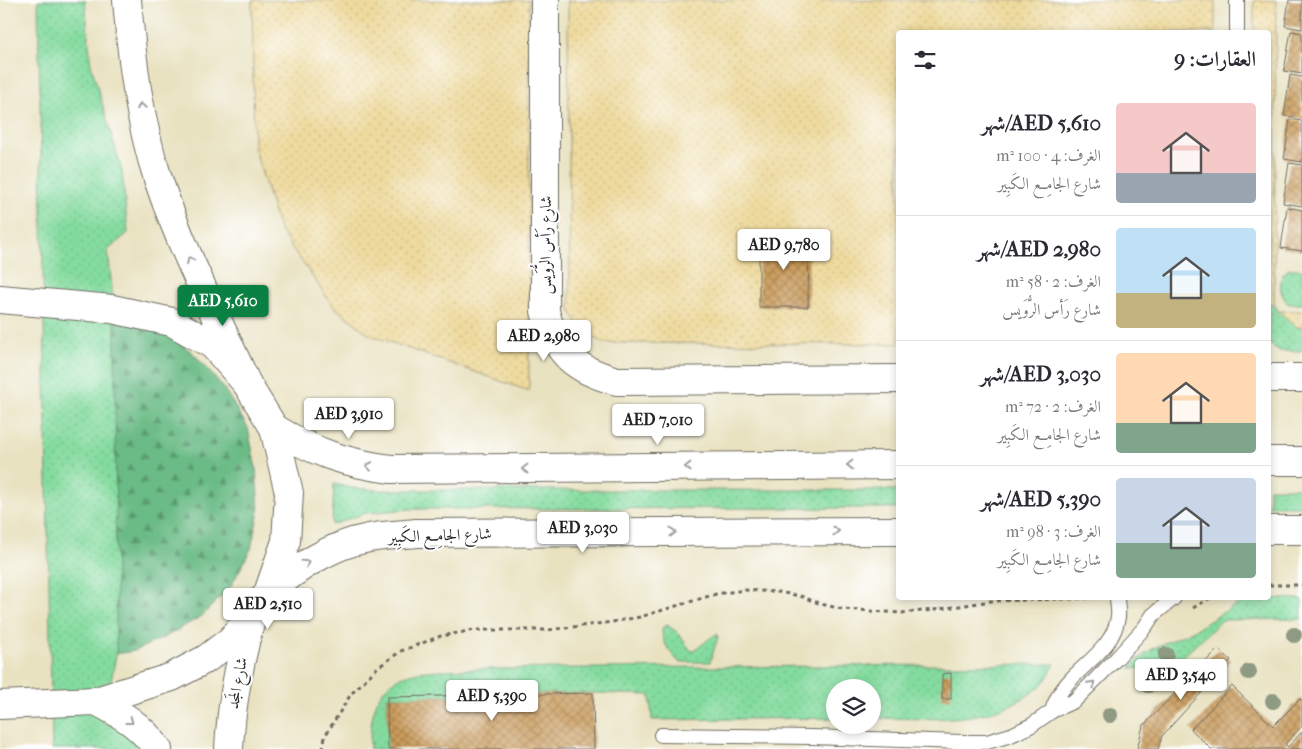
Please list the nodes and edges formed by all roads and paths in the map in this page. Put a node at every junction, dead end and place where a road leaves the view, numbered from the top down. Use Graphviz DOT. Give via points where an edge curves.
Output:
graph roads {
  1 [pos="127,0"];
  2 [pos="545,0"];
  3 [pos="1237,0"];
  4 [pos="1237,30"];
  5 [pos="0,299"];
  6 [pos="1271,378"];
  7 [pos="1302,378"];
  8 [pos="896,379"];
  9 [pos="247,384"];
  10 [pos="274,428"];
  11 [pos="1271,461"];
  12 [pos="1302,461"];
  13 [pos="896,465"];
  14 [pos="896,530"];
  15 [pos="1271,585"];
  16 [pos="1302,585"];
  17 [pos="268,593"];
  18 [pos="1023,600"];
  19 [pos="1117,600"];
  20 [pos="1172,600"];
  21 [pos="251,617"];
  22 [pos="87,701"];
  23 [pos="0,705"];
  24 [pos="1052,711"];
  25 [pos="661,735"];
  26 [pos="810,743"];
  27 [pos="158,749"];
  28 [pos="229,749"];
  29 [pos="323,749"];
  9 -- 1 [label="main road, one-way" via="178,234 158,177 144,124"];
  2 -- 8 [label="main road, شارع رَأس الرُّوَيس" via="546,311 550,331 562,350 577,366 597,376 617,380"];
  3 -- 4 [label="lane"];
  5 -- 9 [label="main road" via="112,309 172,322 213,345"];
  6 -- 7 [label="main road"];
  9 -- 10 [label="main road"];
  13 -- 10 [label="main road, one-way" via="391,469 364,466 333,457 302,445"];
  10 -- 17 [label="main road" via="289,493 286,542"];
  11 -- 12 [label="main road"];
  17 -- 14 [label="main road, شارع الجامِع الكَبِير, one-way" via="314,558 341,546 368,538 416,533"];
  15 -- 16 [label="path"];
  17 -- 21 [label="main road"];
  18 -- 29 [label="path" via="901,613 842,609 800,596 745,590 716,594 612,622 548,630 475,630 441,636 401,651 377,668 351,694 325,736"];
  19 -- 24 [label="lane" via="1119,616 1109,641 1062,688"];
  24 -- 20 [label="lane, one-way" via="1083,693 1153,615"];
  21 -- 22 [label="main road" via="230,641 206,659 172,677"];
  21 -- 28 [label="main road, شارع المَجد" via="232,703"];
  22 -- 23 [label="main road"];
  22 -- 27 [label="main road, one-way" via="124,716 143,730"];
  24 -- 26 [label="lane" via="1032,725 987,742"];
  25 -- 26 [label="lane"];
}
